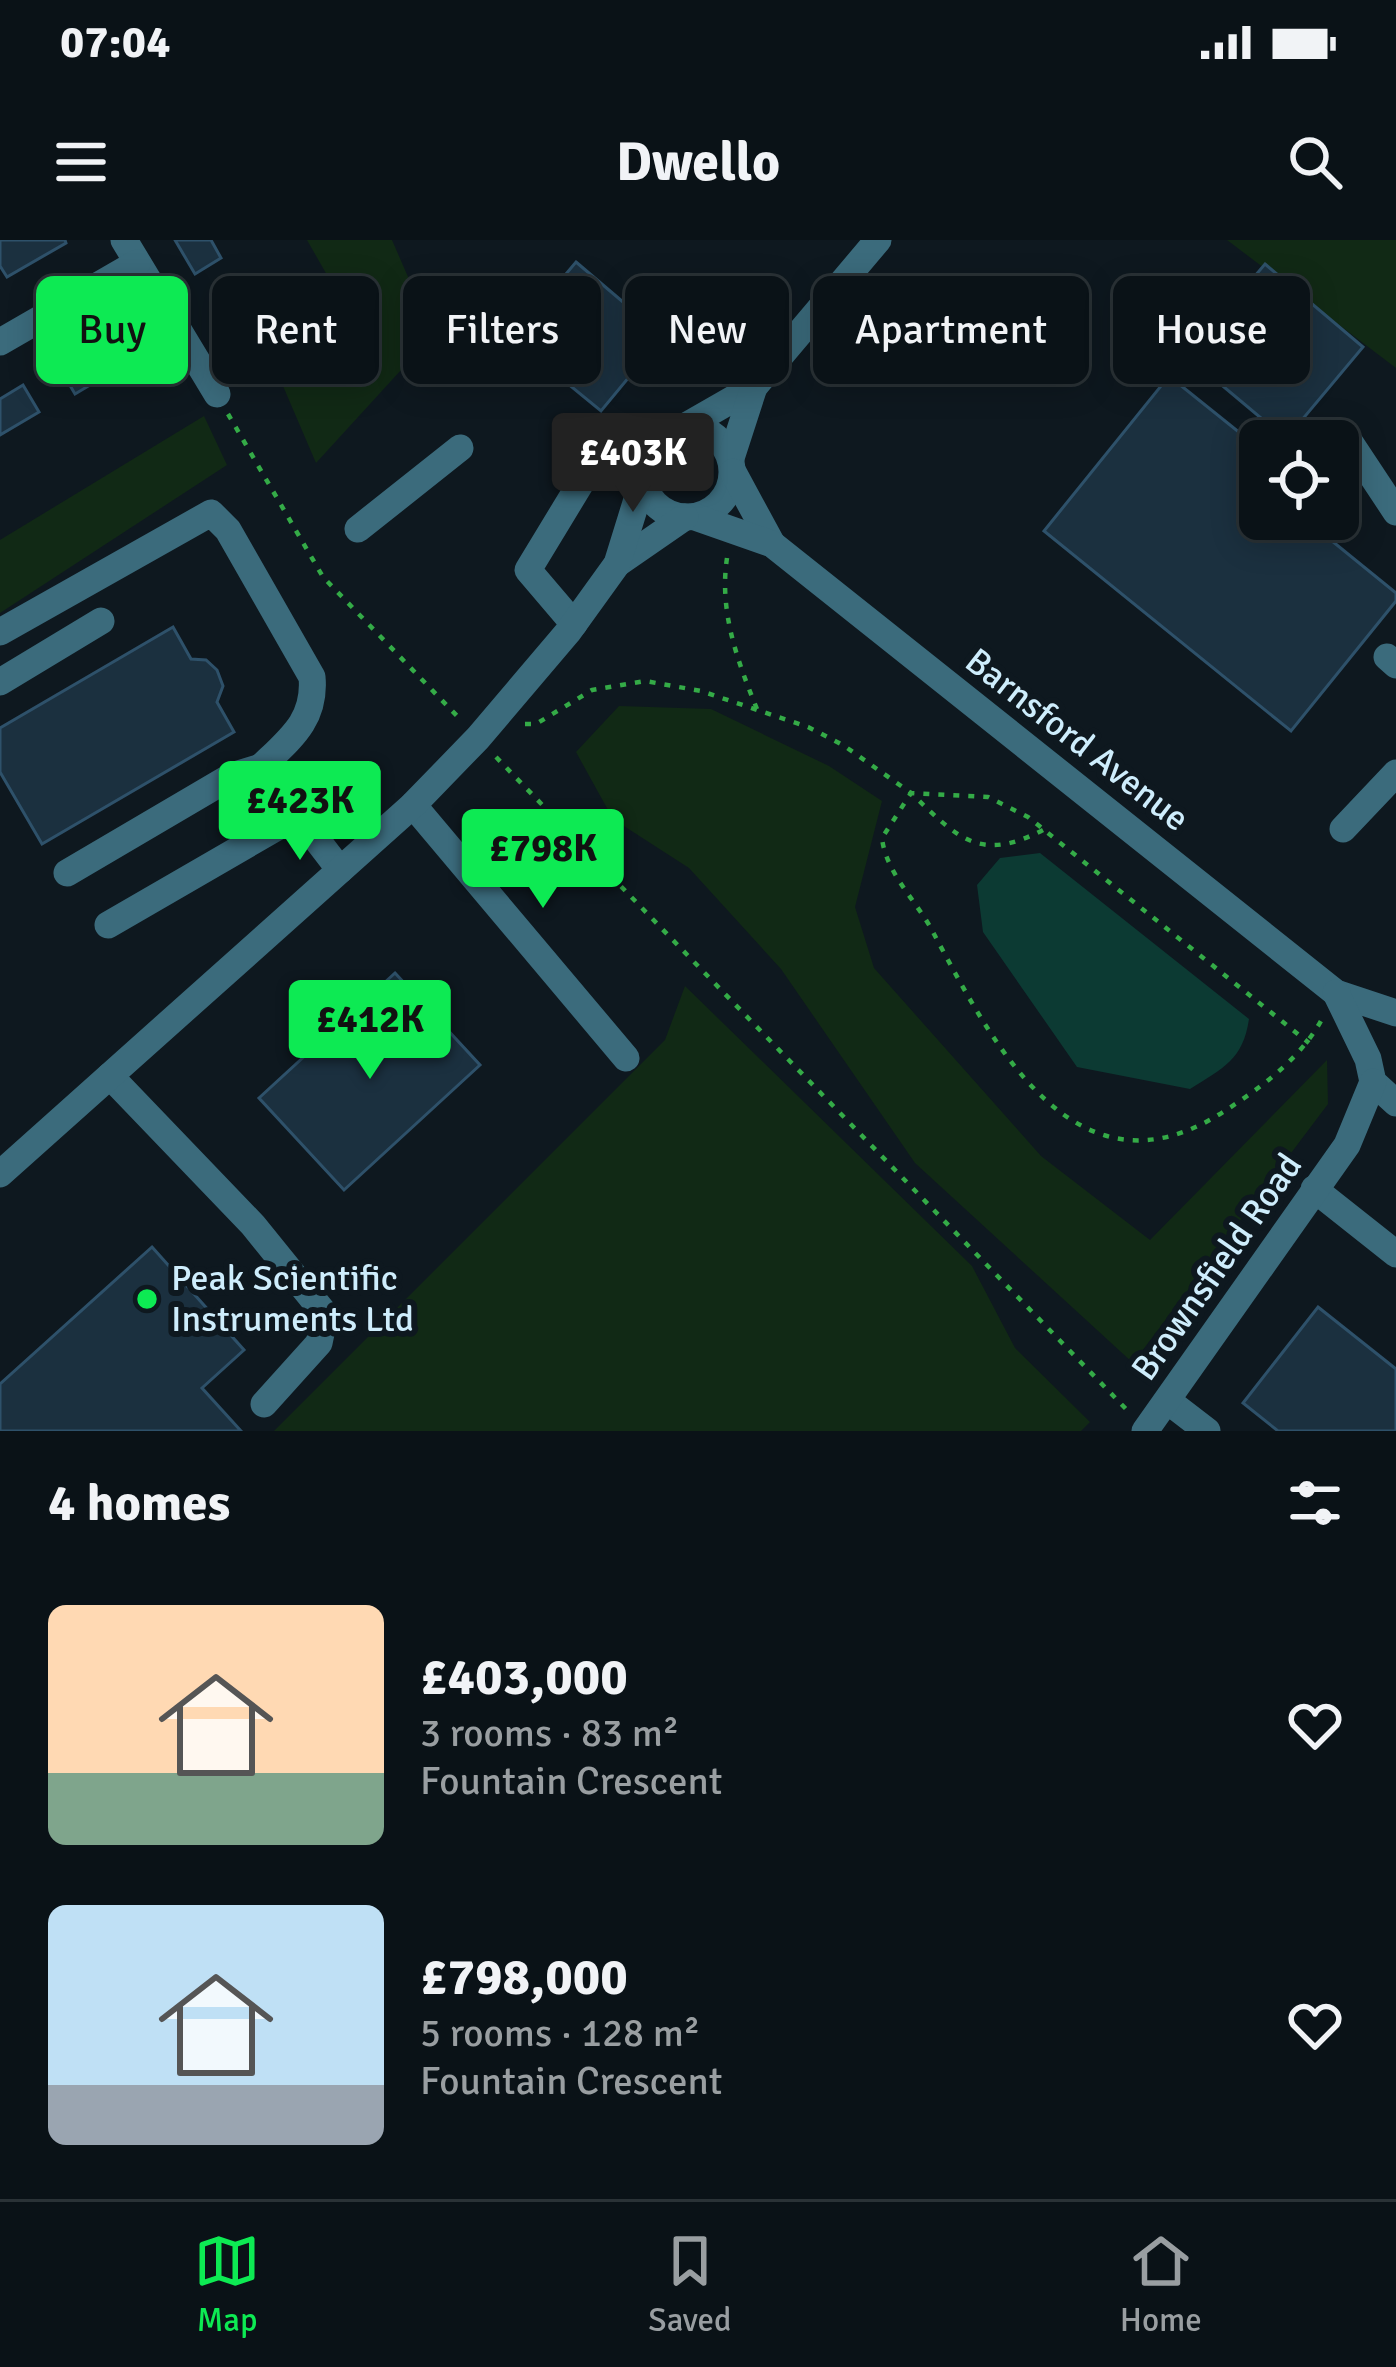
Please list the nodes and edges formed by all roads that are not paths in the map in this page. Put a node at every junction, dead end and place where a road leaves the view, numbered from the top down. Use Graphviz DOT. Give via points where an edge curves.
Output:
graph roads {
  1 [pos="878,240"];
  2 [pos="130,252"];
  3 [pos="0,342"];
  4 [pos="754,387"];
  5 [pos="217,394"];
  6 [pos="686,426"];
  7 [pos="460,448"];
  8 [pos="1359,456"];
  9 [pos="732,465"];
  10 [pos="643,480"];
  11 [pos="582,482"];
  12 [pos="1396,512"];
  13 [pos="690,517"];
  14 [pos="358,529"];
  15 [pos="772,544"];
  16 [pos="616,564"];
  17 [pos="34,613"];
  18 [pos="101,621"];
  19 [pos="574,624"];
  20 [pos="0,632"];
  21 [pos="56,648"];
  22 [pos="0,682"];
  23 [pos="261,766"];
  24 [pos="1396,773"];
  25 [pos="412,805"];
  26 [pos="298,815"];
  27 [pos="1342,829"];
  28 [pos="340,870"];
  29 [pos="67,873"];
  30 [pos="108,925"];
  31 [pos="1336,993"];
  32 [pos="1396,1014"];
  33 [pos="626,1058"];
  34 [pos="1370,1070"];
  35 [pos="110,1076"];
  36 [pos="1396,1103"];
  37 [pos="1396,1113"];
  38 [pos="1347,1145"];
  39 [pos="0,1174"];
  40 [pos="1314,1190"];
  41 [pos="1396,1253"];
  42 [pos="1168,1401"];
  43 [pos="263,1404"];
  44 [pos="1145,1430"];
  45 [pos="1207,1431"];
  1 -- 4 [label="street"];
  2 -- 3 [label="street"];
  2 -- 5 [label="street"];
  4 -- 6 [label="street"];
  4 -- 9 [label="street"];
  6 -- 9 [label="street" via="714,435"];
  6 -- 10 [label="street" via="647,449"];
  7 -- 14 [label="street"];
  8 -- 12 [label="street"];
  9 -- 13 [label="street" via="718,506"];
  9 -- 15 [label="street, Barnsford Avenue"];
  10 -- 13 [label="street" via="658,506"];
  10 -- 16 [label="street"];
  11 -- 19 [label="street" via="528,570"];
  13 -- 15 [label="street, Barnsford Avenue"];
  13 -- 16 [label="street"];
  15 -- 31 [label="street, Barnsford Avenue"];
  16 -- 19 [label="street"];
  17 -- 20 [label="street"];
  17 -- 21 [label="street"];
  17 -- 23 [label="street" via="211,513 312,677 314,700 303,726"];
  18 -- 21 [label="street"];
  19 -- 25 [label="street"];
  21 -- 22 [label="street"];
  23 -- 26 [label="street"];
  23 -- 29 [label="street"];
  24 -- 27 [label="street"];
  25 -- 28 [label="street"];
  25 -- 33 [label="street"];
  26 -- 28 [label="street"];
  26 -- 30 [label="street"];
  28 -- 35 [label="street"];
  31 -- 32 [label="street, Barnsford Avenue"];
  31 -- 34 [label="street, Barnsford Avenue"];
  32 -- 34 [label="street, Barnsford Avenue" via="1372,1040"];
  34 -- 36 [label="street, Barnsford Avenue"];
  34 -- 38 [label="street, Brownsfield Road"];
  35 -- 39 [label="street"];
  35 -- 43 [label="street" via="325,1313 319,1343"];
  37 -- 38 [label="street, Brownsfield Road"];
  38 -- 40 [label="street, Brownsfield Road"];
  40 -- 41 [label="street"];
  40 -- 42 [label="street, Brownsfield Road"];
  42 -- 44 [label="street, Brownsfield Road"];
  42 -- 45 [label="street"];
}
